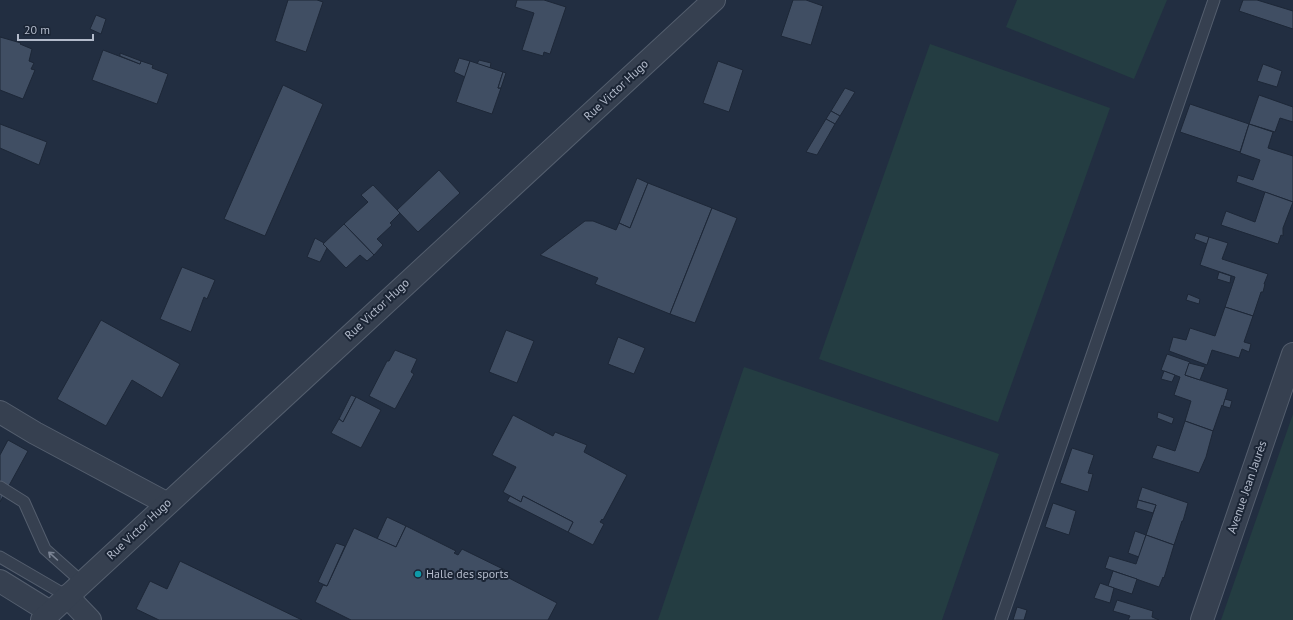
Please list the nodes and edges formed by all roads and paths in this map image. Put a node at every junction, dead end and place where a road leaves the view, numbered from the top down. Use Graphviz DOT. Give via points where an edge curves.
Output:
graph roads {
  1 [pos="714,0"];
  2 [pos="1214,0"];
  3 [pos="1293,354"];
  4 [pos="0,412"];
  5 [pos="0,487"];
  6 [pos="166,503"];
  7 [pos="0,557"];
  8 [pos="0,581"];
  9 [pos="75,590"];
  10 [pos="46,616"];
  11 [pos="90,620"];
  12 [pos="1001,620"];
  13 [pos="1202,620"];
  1 -- 6 [label="street, Rue Victor Hugo"];
  2 -- 12 [label="lane"];
  3 -- 13 [label="street, Avenue Jean Jaurès"];
  4 -- 6 [label="street" via="41,437"];
  9 -- 5 [label="lane, one-way" via="45,549 24,502"];
  6 -- 9 [label="street, Rue Victor Hugo"];
  7 -- 9 [label="lane"];
  8 -- 10 [label="street"];
  9 -- 10 [label="street, Rue Victor Hugo"];
  9 -- 11 [label="street"];
}
